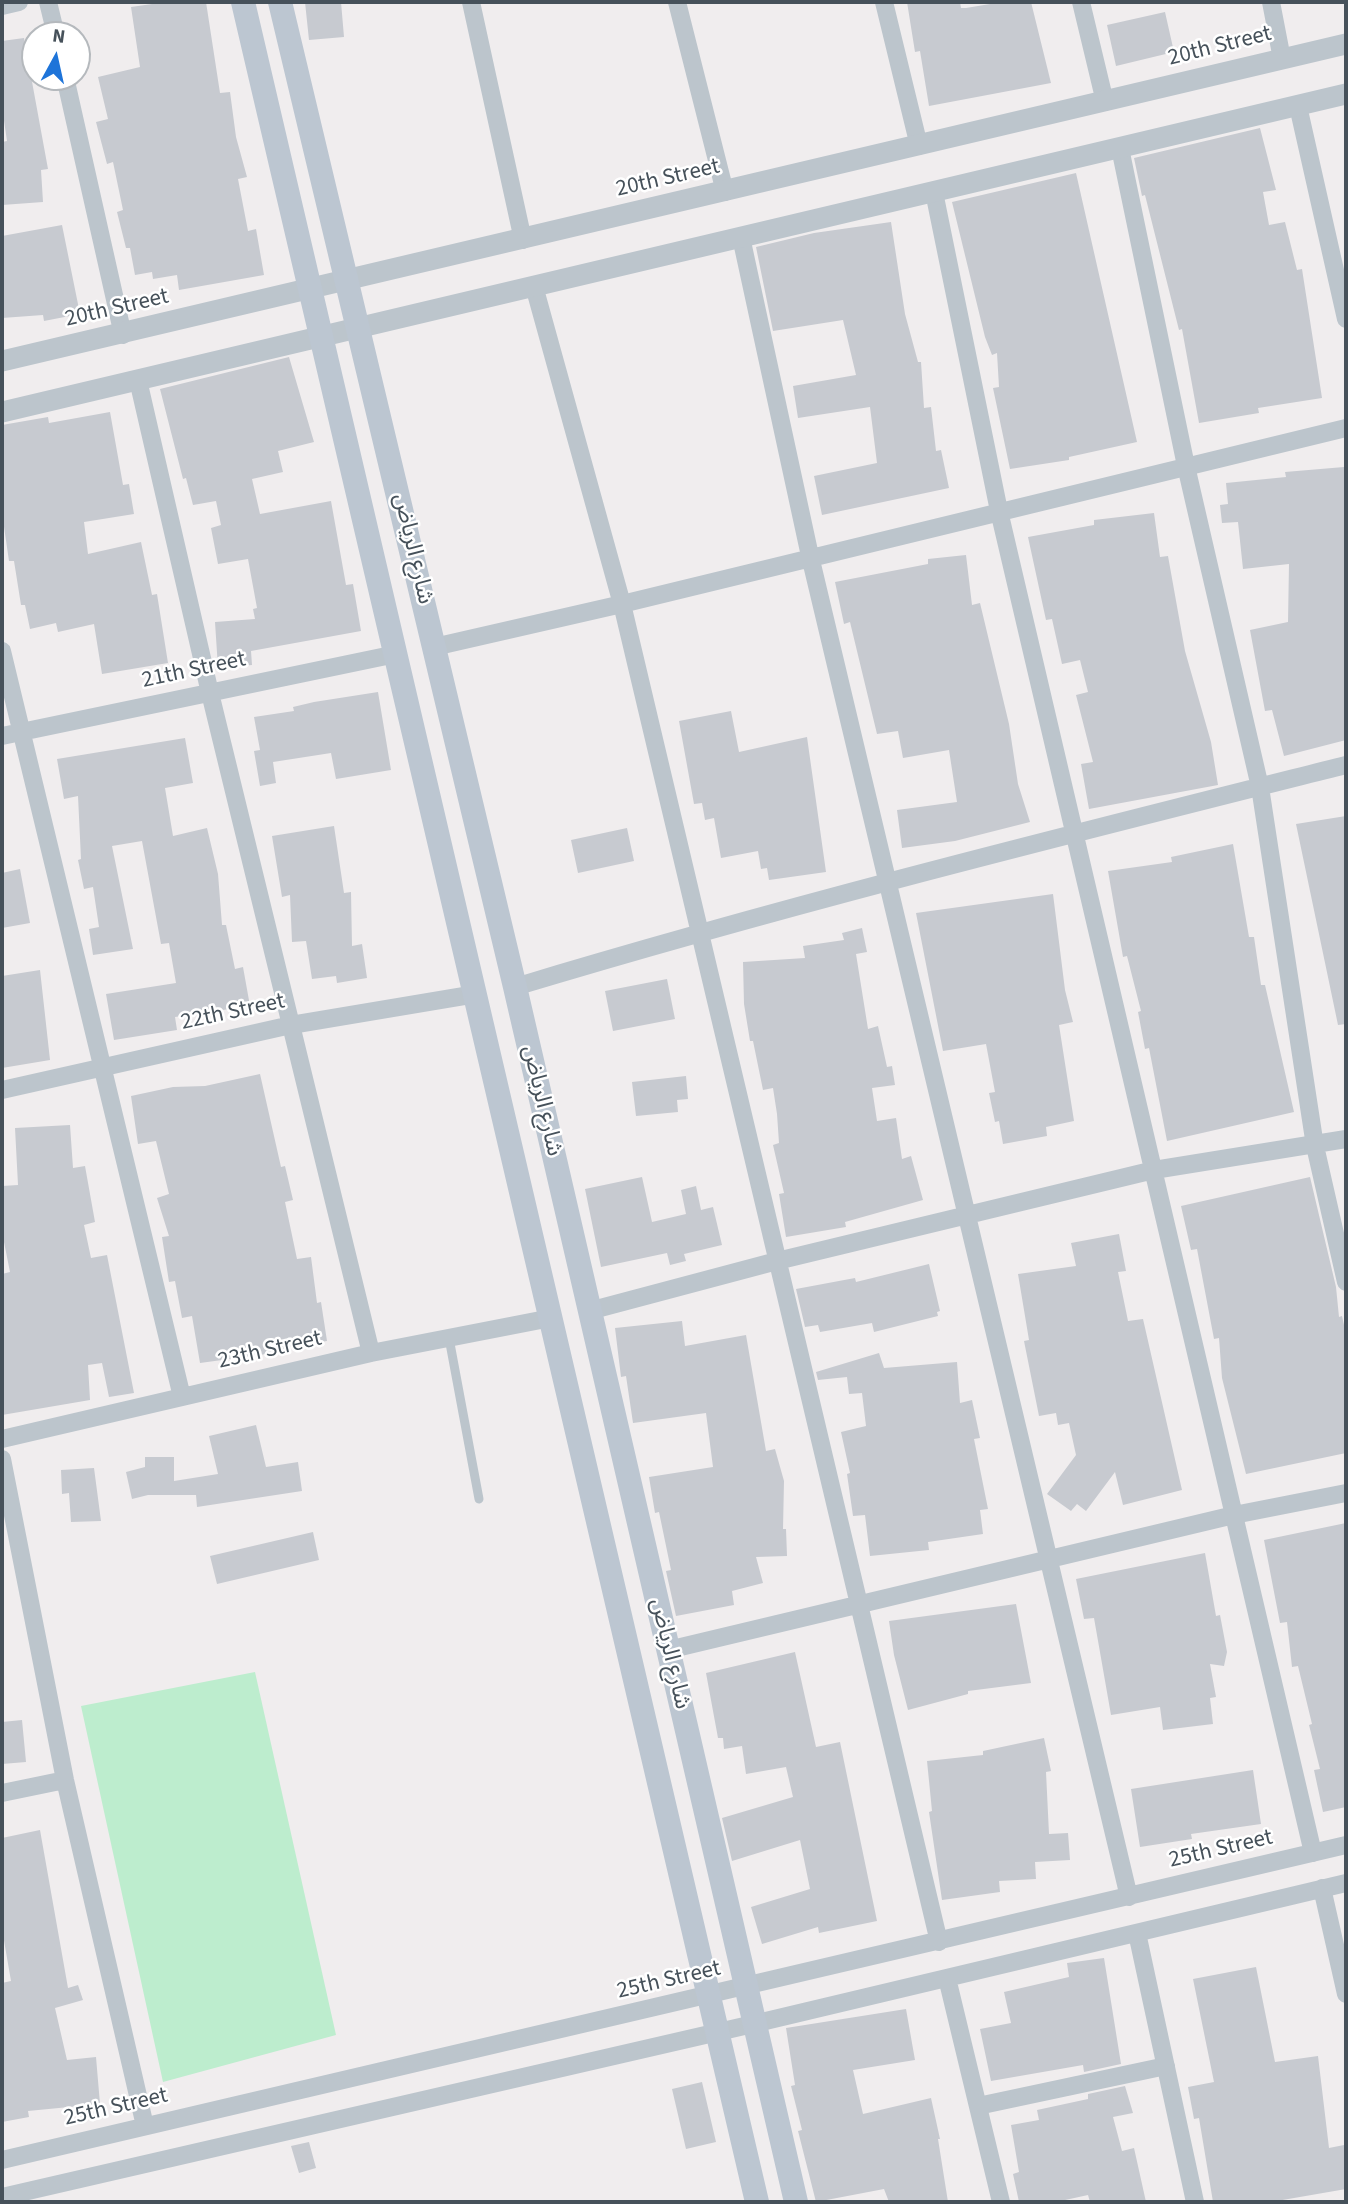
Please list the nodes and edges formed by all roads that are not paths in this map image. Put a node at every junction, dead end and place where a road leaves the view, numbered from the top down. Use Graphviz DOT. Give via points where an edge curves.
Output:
graph roads {
  1 [pos="19,2"];
  2 [pos="48,2"];
  3 [pos="243,2"];
  4 [pos="281,2"];
  5 [pos="471,2"];
  6 [pos="677,2"];
  7 [pos="884,2"];
  8 [pos="1081,2"];
  9 [pos="1272,2"];
  10 [pos="2,6"];
  11 [pos="53,21"];
  12 [pos="1346,44"];
  13 [pos="1282,59"];
  14 [pos="68,91"];
  15 [pos="1346,94"];
  16 [pos="1105,102"];
  17 [pos="1298,106"];
  18 [pos="919,146"];
  19 [pos="1121,148"];
  20 [pos="725,192"];
  21 [pos="934,192"];
  22 [pos="741,237"];
  23 [pos="523,240"];
  24 [pos="347,282"];
  25 [pos="534,286"];
  26 [pos="310,291"];
  27 [pos="1346,318"];
  28 [pos="360,326"];
  29 [pos="123,335"];
  30 [pos="322,335"];
  31 [pos="2,361"];
  32 [pos="138,380"];
  33 [pos="2,412"];
  34 [pos="1346,428"];
  35 [pos="1186,466"];
  36 [pos="999,511"];
  37 [pos="810,556"];
  38 [pos="622,604"];
  39 [pos="434,647"];
  40 [pos="2,651"];
  41 [pos="396,654"];
  42 [pos="210,693"];
  43 [pos="20,732"];
  44 [pos="2,736"];
  45 [pos="1346,765"];
  46 [pos="1260,787"];
  47 [pos="1075,834"];
  48 [pos="888,881"];
  49 [pos="699,931"];
  50 [pos="515,987"];
  51 [pos="476,994"];
  52 [pos="291,1025"];
  53 [pos="102,1068"];
  54 [pos="2,1090"];
  55 [pos="1346,1139"];
  56 [pos="1315,1146"];
  57 [pos="1154,1170"];
  58 [pos="967,1214"];
  59 [pos="778,1261"];
  60 [pos="1346,1282"];
  61 [pos="589,1311"];
  62 [pos="551,1318"];
  63 [pos="449,1338"];
  64 [pos="371,1353"];
  65 [pos="182,1397"];
  66 [pos="2,1439"];
  67 [pos="2,1459"];
  68 [pos="1346,1493"];
  69 [pos="479,1499"];
  70 [pos="1234,1515"];
  71 [pos="1048,1558"];
  72 [pos="859,1606"];
  73 [pos="668,1650"];
  74 [pos="65,1780"];
  75 [pos="2,1793"];
  76 [pos="1346,1845"];
  77 [pos="1314,1853"];
  78 [pos="1346,1882"];
  79 [pos="1322,1888"];
  80 [pos="1129,1897"];
  81 [pos="1138,1933"];
  82 [pos="939,1942"];
  83 [pos="947,1978"];
  84 [pos="745,1988"];
  85 [pos="1346,1994"];
  86 [pos="708,1997"];
  87 [pos="754,2024"];
  88 [pos="717,2033"];
  89 [pos="1166,2066"];
  90 [pos="978,2106"];
  91 [pos="145,2126"];
  92 [pos="2,2160"];
  93 [pos="2,2197"];
  94 [pos="757,2202"];
  95 [pos="796,2202"];
  96 [pos="1001,2202"];
  97 [pos="1195,2202"];
  1 -- 10 [label="street"];
  2 -- 11 [label="street"];
  3 -- 26 [label="main road, شارع الرياض"];
  4 -- 24 [label="main road, شارع الرياض"];
  5 -- 23 [label="street"];
  6 -- 20 [label="street"];
  7 -- 18 [label="street"];
  8 -- 16 [label="street"];
  9 -- 13 [label="street"];
  12 -- 13 [label="street, 20th Street"];
  13 -- 16 [label="street, 20th Street"];
  14 -- 29 [label="street"];
  15 -- 17 [label="street"];
  16 -- 18 [label="street, 20th Street"];
  17 -- 19 [label="street"];
  17 -- 27 [label="street"];
  18 -- 20 [label="street, 20th Street"];
  19 -- 21 [label="street"];
  19 -- 35 [label="street"];
  20 -- 23 [label="street, 20th Street"];
  21 -- 22 [label="street"];
  21 -- 36 [label="street"];
  22 -- 25 [label="street"];
  22 -- 37 [label="street"];
  23 -- 24 [label="street, 20th Street"];
  24 -- 26 [label="street, 20th Street"];
  24 -- 28 [label="main road, شارع الرياض"];
  25 -- 28 [label="street"];
  25 -- 38 [label="street"];
  26 -- 29 [label="street, 20th Street"];
  26 -- 30 [label="main road, شارع الرياض"];
  28 -- 30 [label="street"];
  28 -- 39 [label="main road, شارع الرياض"];
  29 -- 31 [label="street, 20th Street"];
  30 -- 32 [label="street"];
  30 -- 41 [label="main road, شارع الرياض"];
  32 -- 33 [label="street"];
  32 -- 42 [label="street"];
  34 -- 35 [label="street"];
  35 -- 36 [label="street"];
  35 -- 46 [label="street"];
  36 -- 37 [label="street"];
  36 -- 47 [label="street"];
  37 -- 38 [label="street"];
  37 -- 48 [label="street"];
  38 -- 39 [label="street"];
  38 -- 49 [label="street"];
  39 -- 50 [label="main road, شارع الرياض"];
  40 -- 43 [label="street"];
  41 -- 42 [label="street, 21th Street"];
  41 -- 51 [label="main road, شارع الرياض"];
  42 -- 43 [label="street, 21th Street"];
  42 -- 52 [label="street"];
  43 -- 44 [label="street, 21th Street"];
  43 -- 53 [label="street"];
  45 -- 46 [label="street"];
  46 -- 47 [label="street"];
  46 -- 56 [label="street"];
  47 -- 48 [label="street"];
  47 -- 57 [label="street"];
  48 -- 49 [label="street"];
  48 -- 58 [label="street"];
  49 -- 50 [label="street"];
  49 -- 59 [label="street"];
  50 -- 61 [label="main road, شارع الرياض"];
  51 -- 52 [label="street, 22th Street"];
  51 -- 62 [label="main road, شارع الرياض"];
  52 -- 53 [label="street, 22th Street"];
  52 -- 64 [label="street"];
  53 -- 54 [label="street, 22th Street"];
  53 -- 65 [label="street"];
  55 -- 56 [label="street"];
  56 -- 57 [label="street"];
  56 -- 60 [label="street"];
  57 -- 58 [label="street"];
  57 -- 70 [label="street"];
  58 -- 59 [label="street"];
  58 -- 71 [label="street"];
  59 -- 61 [label="street"];
  59 -- 72 [label="street"];
  61 -- 73 [label="main road, شارع الرياض"];
  62 -- 63 [label="street, 23th Street"];
  62 -- 86 [label="main road, شارع الرياض"];
  63 -- 64 [label="street, 23th Street"];
  63 -- 69 [label="lane"];
  64 -- 65 [label="street, 23th Street"];
  65 -- 66 [label="street, 23th Street"];
  67 -- 74 [label="street"];
  68 -- 70 [label="street"];
  70 -- 71 [label="street"];
  70 -- 77 [label="street"];
  71 -- 72 [label="street"];
  71 -- 80 [label="street"];
  72 -- 73 [label="street"];
  72 -- 82 [label="street"];
  73 -- 84 [label="main road, شارع الرياض"];
  74 -- 75 [label="street"];
  74 -- 91 [label="street"];
  76 -- 77 [label="street, 25th Street"];
  77 -- 80 [label="street, 25th Street"];
  78 -- 79 [label="street"];
  79 -- 81 [label="street"];
  79 -- 85 [label="street"];
  80 -- 82 [label="street, 25th Street"];
  81 -- 83 [label="street"];
  81 -- 89 [label="street"];
  82 -- 84 [label="street, 25th Street"];
  83 -- 87 [label="street"];
  83 -- 90 [label="street"];
  84 -- 86 [label="street, 25th Street"];
  84 -- 87 [label="main road, شارع الرياض"];
  86 -- 88 [label="main road, شارع الرياض"];
  86 -- 91 [label="street, 25th Street"];
  87 -- 88 [label="street"];
  87 -- 95 [label="main road, شارع الرياض"];
  88 -- 93 [label="street"];
  88 -- 94 [label="main road, شارع الرياض"];
  89 -- 90 [label="street"];
  89 -- 97 [label="street"];
  90 -- 96 [label="street"];
  91 -- 92 [label="street, 25th Street"];
}
